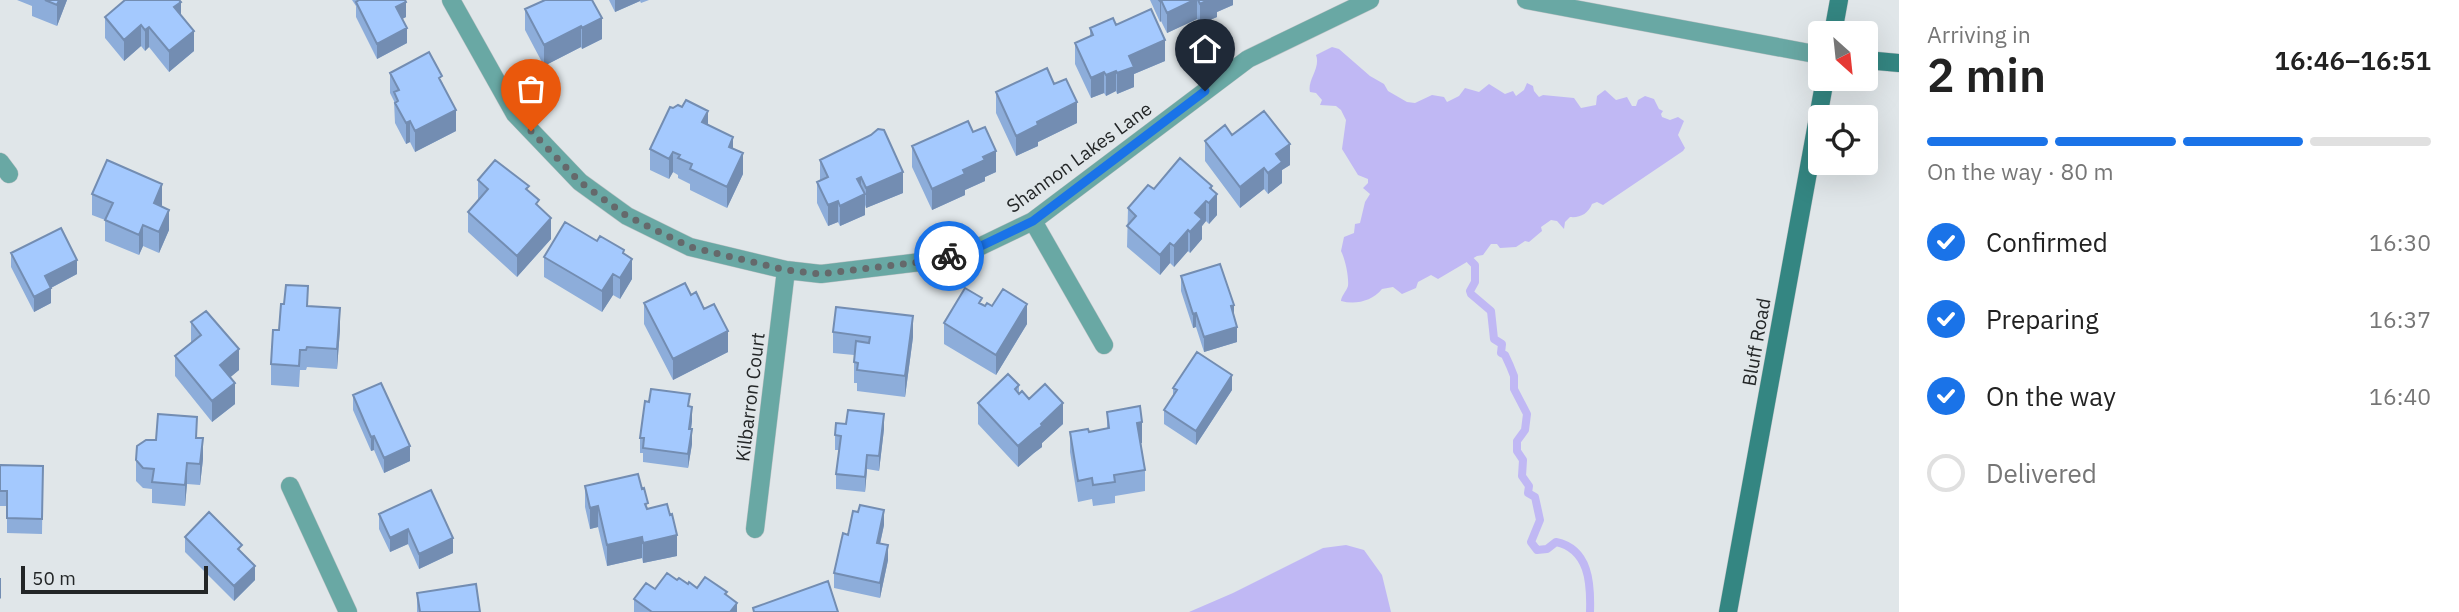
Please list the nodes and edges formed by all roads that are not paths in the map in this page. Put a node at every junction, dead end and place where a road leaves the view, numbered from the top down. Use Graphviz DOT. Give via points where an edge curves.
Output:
graph roads {
  1 [pos="451,0"];
  2 [pos="1370,0"];
  3 [pos="1526,0"];
  4 [pos="1839,0"];
  5 [pos="1835,21"];
  6 [pos="1808,53"];
  7 [pos="1878,61"];
  8 [pos="1899,63"];
  9 [pos="1823,91"];
  10 [pos="1033,221"];
  11 [pos="786,270"];
  12 [pos="1104,345"];
  13 [pos="290,486"];
  14 [pos="755,529"];
  15 [pos="348,612"];
  16 [pos="1728,612"];
  1 -- 11 [label="street, Shannon Lakes Lane" via="515,114 580,182 627,216 690,247"];
  2 -- 10 [label="street, Shannon Lakes Lane" via="1248,59"];
  3 -- 6 [label="street"];
  4 -- 5 [label="main road"];
  7 -- 8 [label="main road"];
  9 -- 16 [label="main road, Bluff Road"];
  10 -- 11 [label="street, Shannon Lakes Lane" via="979,247 937,260 821,274"];
  10 -- 12 [label="street"];
  11 -- 14 [label="street, Kilbarron Court"];
  13 -- 15 [label="street"];
}
